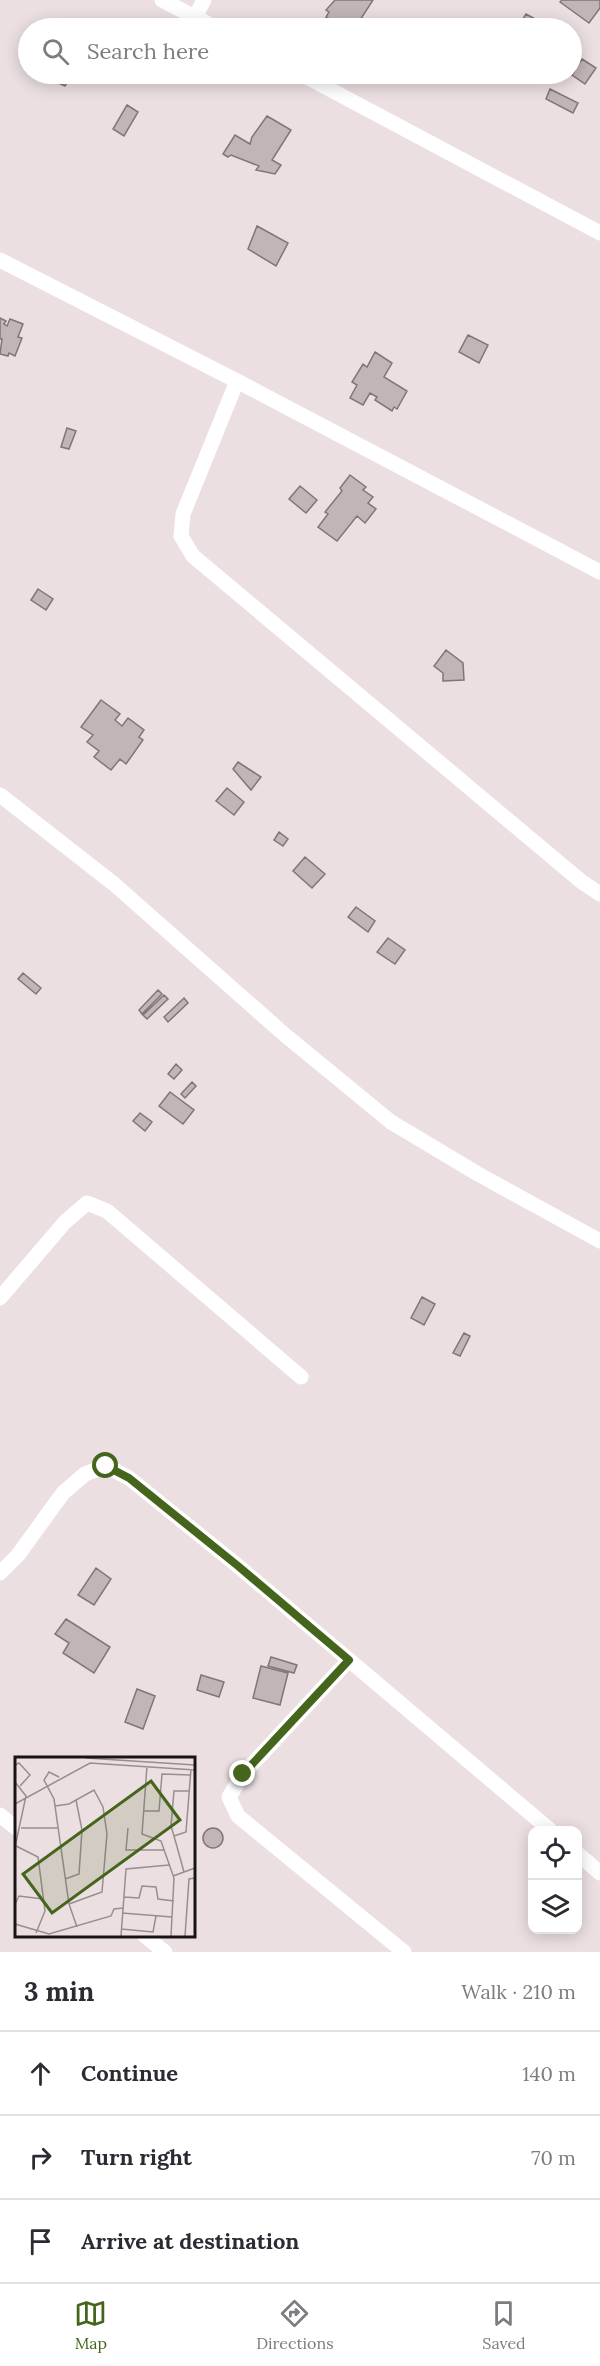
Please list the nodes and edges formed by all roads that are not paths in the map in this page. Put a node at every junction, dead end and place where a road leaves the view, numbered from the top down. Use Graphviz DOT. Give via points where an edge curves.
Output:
graph roads {
  1 [pos="162,0"];
  2 [pos="204,0"];
  3 [pos="195,17"];
  4 [pos="320,84"];
  5 [pos="600,233"];
  6 [pos="0,260"];
  7 [pos="237,381"];
  8 [pos="600,572"];
  9 [pos="0,795"];
  10 [pos="600,894"];
  11 [pos="600,1241"];
  12 [pos="0,1298"];
  13 [pos="301,1377"];
  14 [pos="0,1573"];
  15 [pos="349,1660"];
  16 [pos="0,1815"];
  17 [pos="545,1826"];
  18 [pos="15,1827"];
  19 [pos="582,1857"];
  20 [pos="600,1873"];
  21 [pos="147,1937"];
  22 [pos="165,1952"];
  23 [pos="404,1952"];
  1 -- 3 [label="street"];
  2 -- 3 [label="street"];
  4 -- 5 [label="street"];
  6 -- 7 [label="street"];
  7 -- 8 [label="street"];
  7 -- 10 [label="street" via="183,514 181,536 193,556"];
  9 -- 11 [label="street" via="114,884 285,1035 391,1122"];
  12 -- 13 [label="street" via="65,1222 87,1203 107,1211"];
  14 -- 15 [label="street" via="18,1555 63,1493 85,1474 106,1466 129,1478"];
  15 -- 17 [label="street"];
  15 -- 23 [label="street" via="243,1774 229,1797 238,1816"];
  16 -- 18 [label="street"];
  19 -- 20 [label="street"];
  21 -- 22 [label="street"];
}
